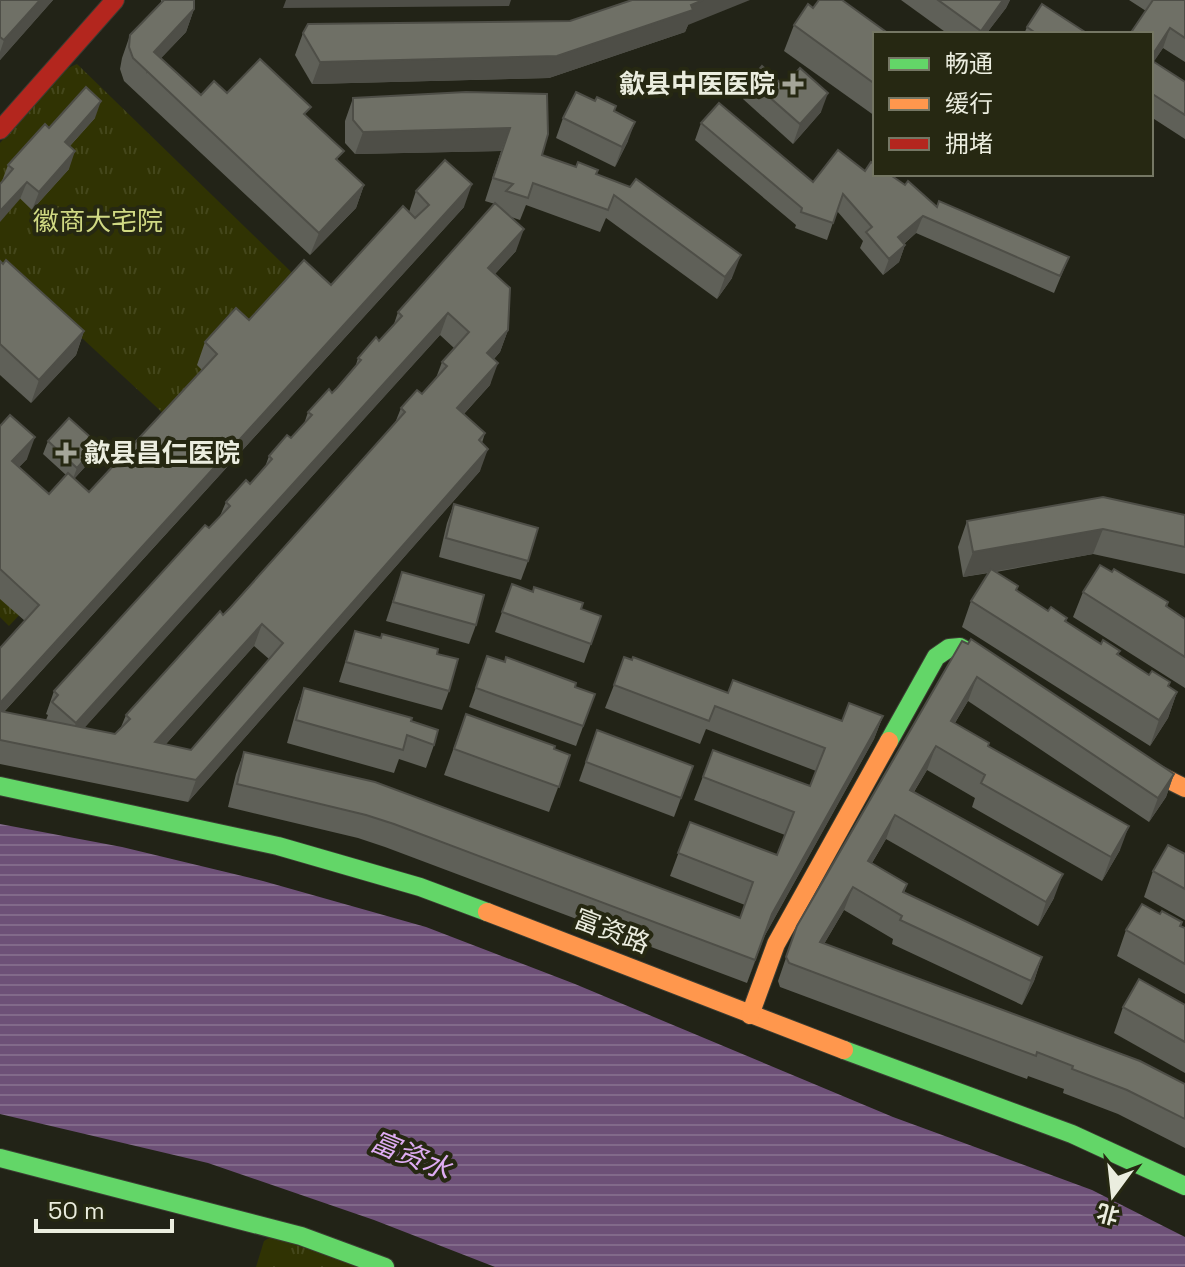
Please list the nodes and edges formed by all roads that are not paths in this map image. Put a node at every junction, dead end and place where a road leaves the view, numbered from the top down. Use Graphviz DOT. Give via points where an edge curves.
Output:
graph roads {
  1 [pos="115,0"];
  2 [pos="0,130"];
  3 [pos="995,668"];
  4 [pos="1127,756"];
  5 [pos="0,786"];
  6 [pos="1185,788"];
  7 [pos="750,1015"];
  8 [pos="0,1158"];
  9 [pos="1185,1186"];
  10 [pos="385,1267"];
  1 -- 2 [label="street"];
  3 -- 7 [label="street" via="962,647 949,647 936,657 776,944"];
  4 -- 6 [label="street"];
  5 -- 7 [label="street, 富资路" via="278,846 375,873"];
  7 -- 9 [label="street, 富资路" via="1072,1134"];
  8 -- 10 [label="street" via="301,1236"];
}
